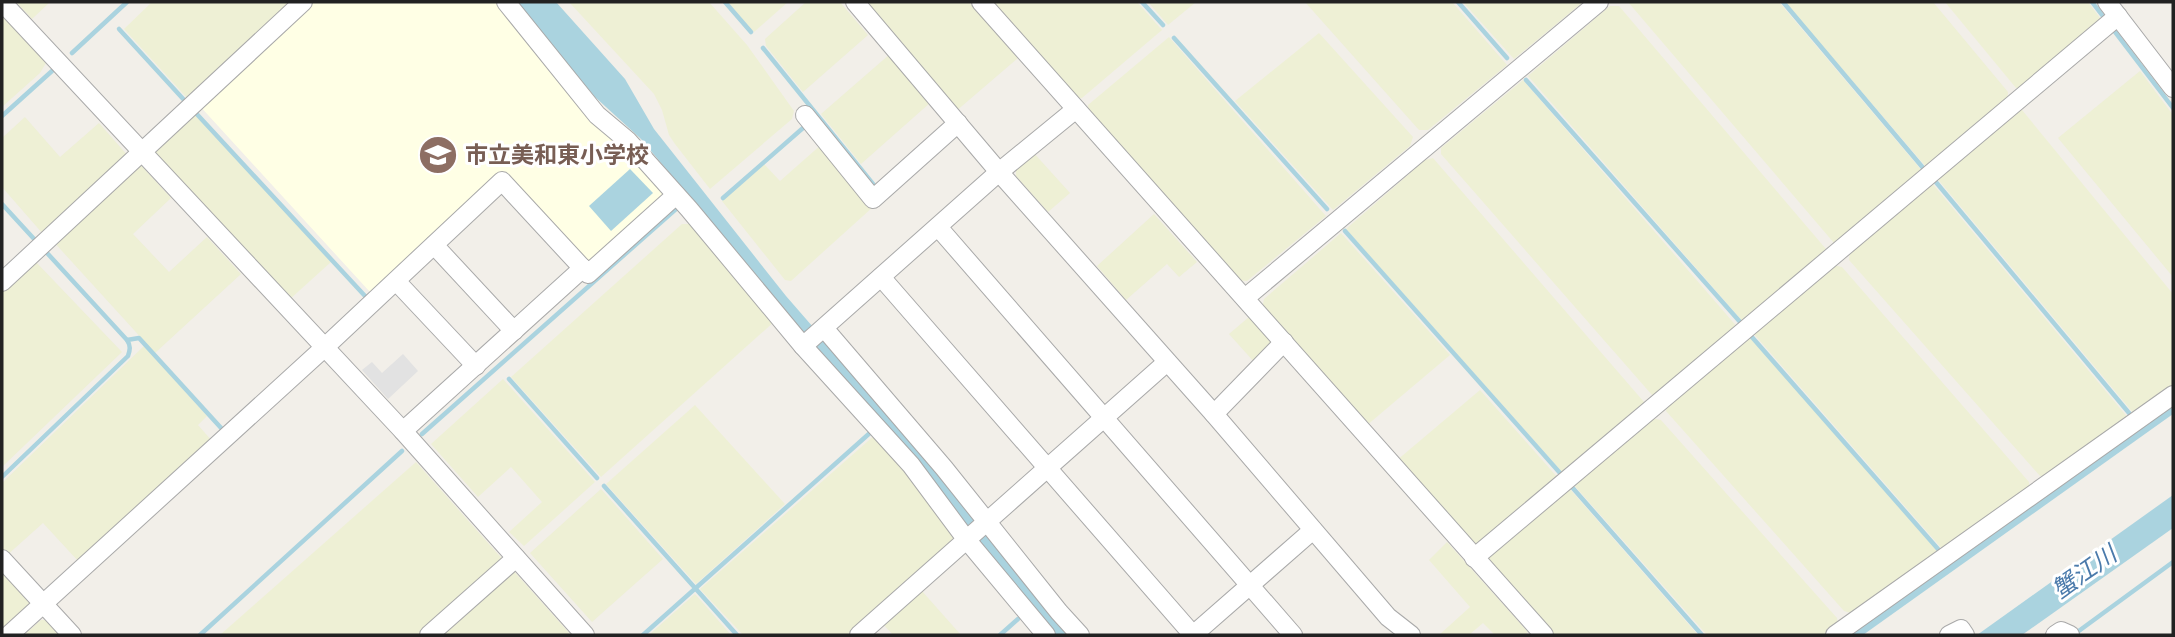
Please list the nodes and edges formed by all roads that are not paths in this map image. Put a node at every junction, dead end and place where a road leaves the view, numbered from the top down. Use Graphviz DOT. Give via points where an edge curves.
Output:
graph roads {
  1 [pos="2,2"];
  2 [pos="303,2"];
  3 [pos="506,2"];
  4 [pos="855,2"];
  5 [pos="981,2"];
  6 [pos="1599,2"];
  7 [pos="2112,9"];
  8 [pos="2173,88"];
  9 [pos="1076,109"];
  10 [pos="805,115"];
  11 [pos="958,123"];
  12 [pos="141,150"];
  13 [pos="999,173"];
  14 [pos="676,195"];
  15 [pos="938,227"];
  16 [pos="435,244"];
  17 [pos="583,268"];
  18 [pos="881,277"];
  19 [pos="396,281"];
  20 [pos="2,282"];
  21 [pos="1245,298"];
  22 [pos="822,329"];
  23 [pos="514,331"];
  24 [pos="1284,342"];
  25 [pos="804,345"];
  26 [pos="325,347"];
  27 [pos="1167,362"];
  28 [pos="476,366"];
  29 [pos="2173,395"];
  30 [pos="1214,414"];
  31 [pos="1104,418"];
  32 [pos="403,431"];
  33 [pos="1047,468"];
  34 [pos="976,530"];
  35 [pos="1313,530"];
  36 [pos="516,558"];
  37 [pos="1474,558"];
  38 [pos="2,559"];
  39 [pos="1250,585"];
  40 [pos="43,604"];
  41 [pos="1539,634"];
  42 [pos="9,635"];
  43 [pos="72,635"];
  44 [pos="429,635"];
  45 [pos="585,635"];
  46 [pos="859,635"];
  47 [pos="1046,635"];
  48 [pos="1080,635"];
  49 [pos="1193,635"];
  50 [pos="1293,635"];
  51 [pos="1411,635"];
  52 [pos="1835,635"];
  53 [pos="1949,635"];
  54 [pos="1965,635"];
  55 [pos="2055,635"];
  56 [pos="2070,635"];
  1 -- 12 [label="street"];
  2 -- 12 [label="street"];
  3 -- 14 [label="street" via="597,115 628,141"];
  4 -- 11 [label="street"];
  5 -- 9 [label="street"];
  6 -- 21 [label="street"];
  7 -- 8 [label="street"];
  7 -- 37 [label="street"];
  9 -- 13 [label="street"];
  9 -- 21 [label="street"];
  10 -- 11 [label="street" via="873,199"];
  11 -- 13 [label="street"];
  12 -- 20 [label="street"];
  12 -- 26 [label="street"];
  13 -- 15 [label="street"];
  13 -- 27 [label="street"];
  14 -- 17 [label="street" via="588,274"];
  14 -- 25 [label="street"];
  15 -- 18 [label="street"];
  15 -- 31 [label="street"];
  16 -- 17 [label="street" via="502,181"];
  16 -- 19 [label="street"];
  16 -- 23 [label="street"];
  17 -- 23 [label="street"];
  18 -- 22 [label="street"];
  18 -- 33 [label="street"];
  19 -- 26 [label="street"];
  19 -- 28 [label="street"];
  21 -- 24 [label="street"];
  22 -- 25 [label="street"];
  22 -- 34 [label="street" via="944,468"];
  23 -- 28 [label="street"];
  24 -- 30 [label="street"];
  24 -- 37 [label="street"];
  25 -- 34 [label="street"];
  26 -- 32 [label="street"];
  26 -- 40 [label="street"];
  27 -- 30 [label="street"];
  27 -- 31 [label="street"];
  28 -- 32 [label="street"];
  29 -- 52 [label="street"];
  30 -- 35 [label="street"];
  31 -- 33 [label="street"];
  31 -- 39 [label="street"];
  32 -- 36 [label="street"];
  33 -- 34 [label="street"];
  33 -- 49 [label="street"];
  34 -- 46 [label="street"];
  34 -- 47 [label="street"];
  34 -- 48 [label="street"];
  35 -- 39 [label="street"];
  35 -- 51 [label="street" via="1388,617"];
  36 -- 44 [label="street"];
  36 -- 45 [label="street"];
  37 -- 41 [label="street"];
  38 -- 40 [label="street"];
  39 -- 49 [label="street"];
  39 -- 50 [label="street"];
  40 -- 42 [label="street"];
  40 -- 43 [label="street"];
  53 -- 54 [label="street" via="1961,629"];
  55 -- 56 [label="street" via="2061,631"];
}
